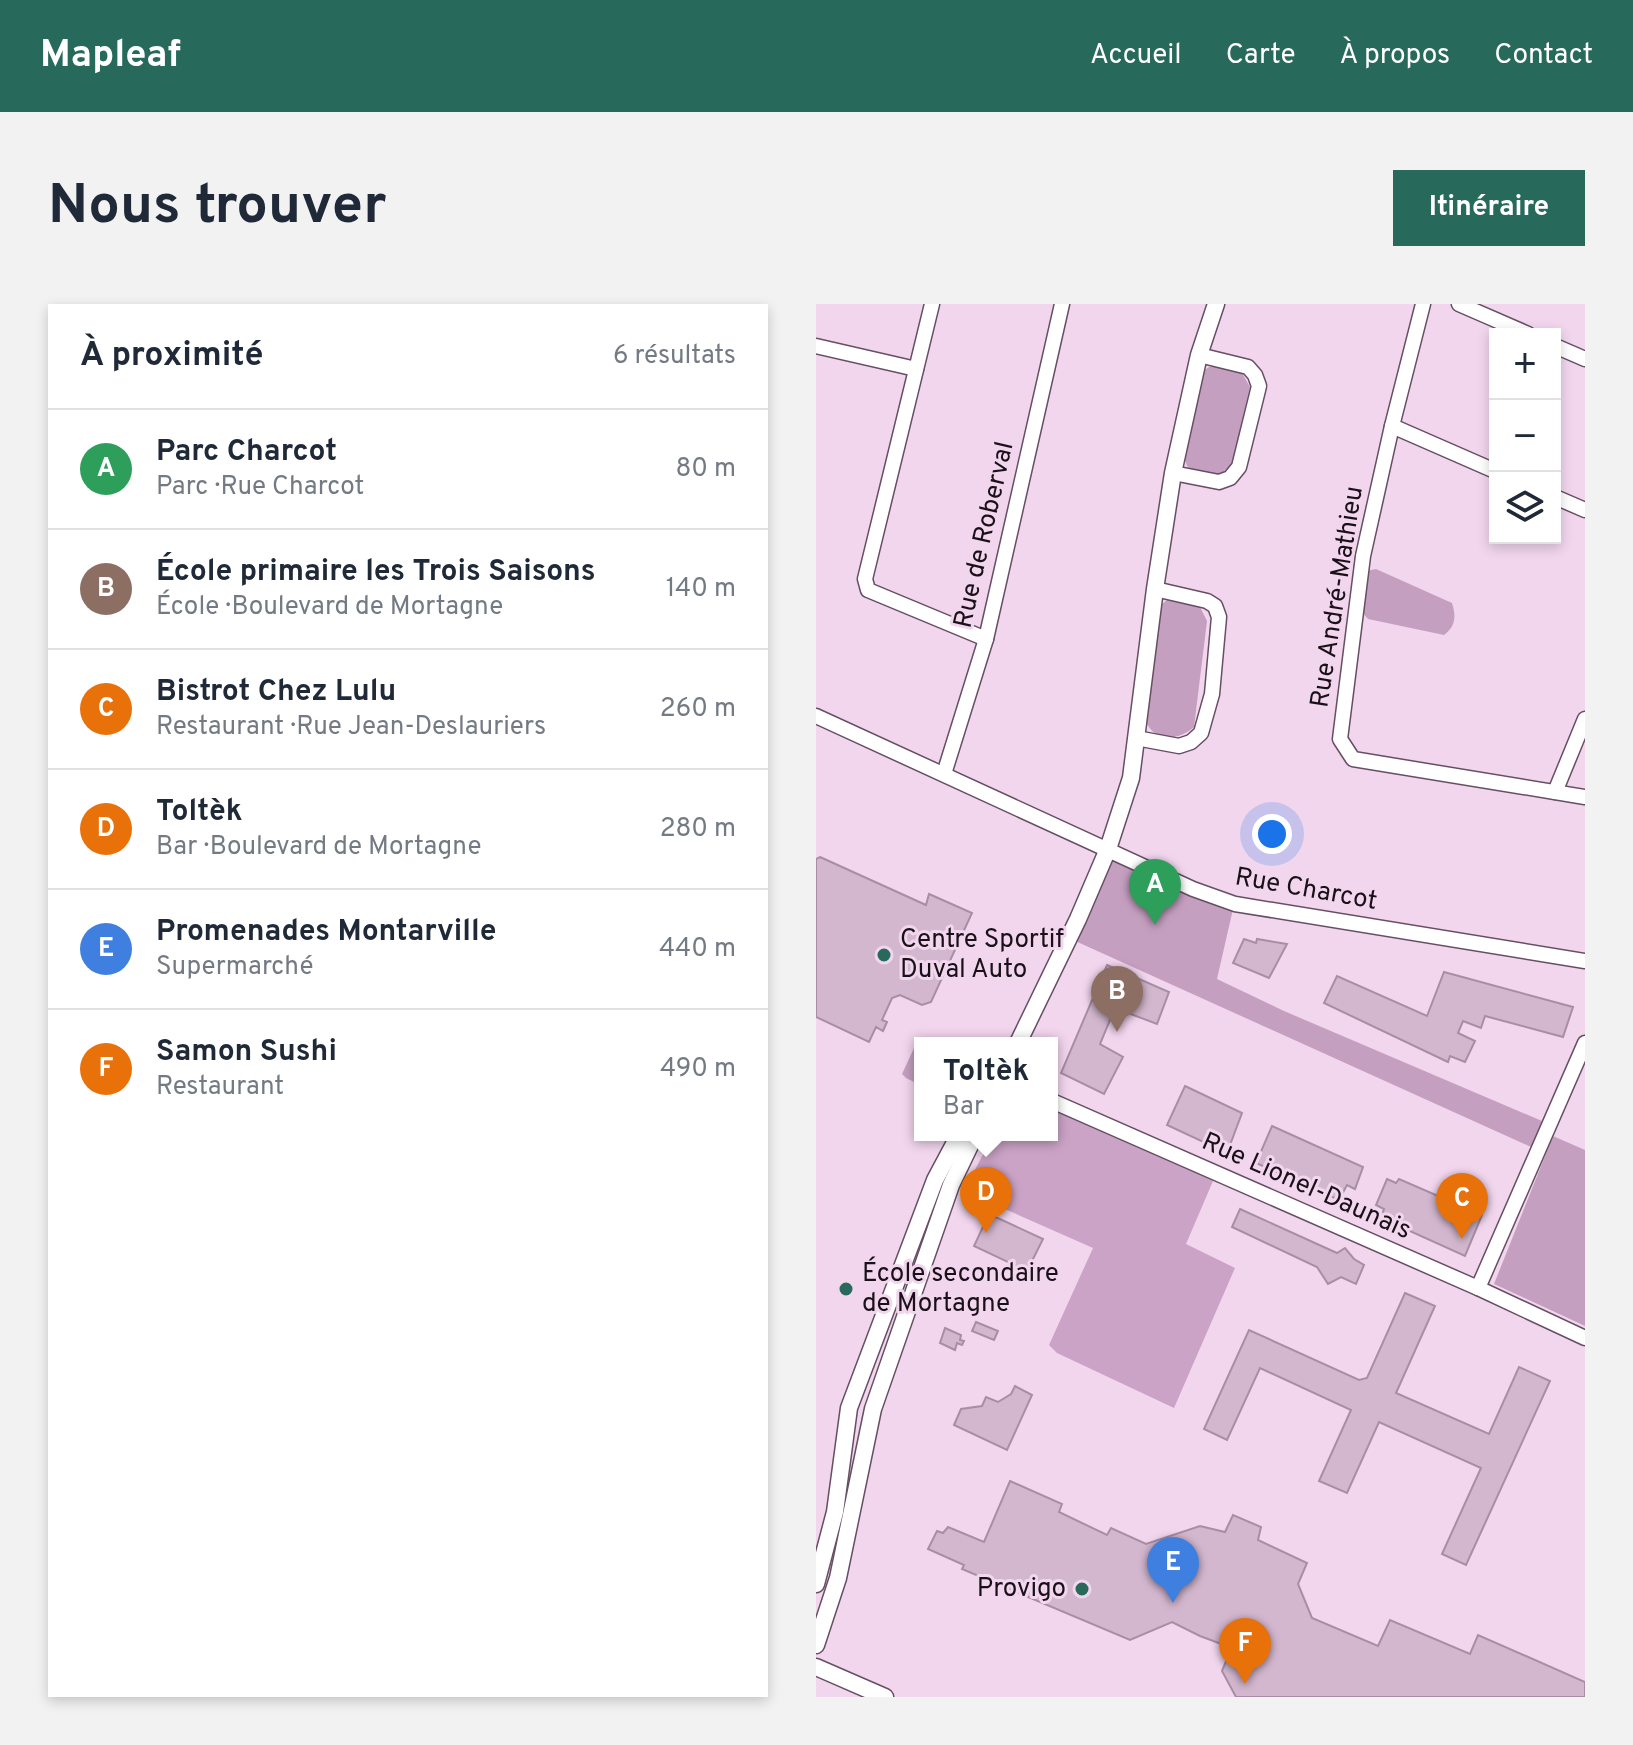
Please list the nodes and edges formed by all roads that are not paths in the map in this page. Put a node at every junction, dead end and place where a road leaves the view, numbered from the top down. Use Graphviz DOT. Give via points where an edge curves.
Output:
graph roads {
  1 [pos="932,304"];
  2 [pos="1062,304"];
  3 [pos="1216,304"];
  4 [pos="1423,304"];
  5 [pos="1459,304"];
  6 [pos="1514,328"];
  7 [pos="816,346"];
  8 [pos="1561,349"];
  9 [pos="1199,355"];
  10 [pos="1585,359"];
  11 [pos="916,369"];
  12 [pos="1392,426"];
  13 [pos="1489,468"];
  14 [pos="1173,473"];
  15 [pos="1561,500"];
  16 [pos="1585,510"];
  17 [pos="1155,589"];
  18 [pos="986,639"];
  19 [pos="816,716"];
  20 [pos="1585,719"];
  21 [pos="1136,738"];
  22 [pos="944,774"];
  23 [pos="1555,792"];
  24 [pos="1585,797"];
  25 [pos="1108,849"];
  26 [pos="1585,961"];
  27 [pos="1021,1037"];
  28 [pos="1585,1043"];
  29 [pos="1058,1104"];
  30 [pos="956,1141"];
  31 [pos="972,1141"];
  32 [pos="1478,1288"];
  33 [pos="1585,1338"];
  34 [pos="816,1584"];
  35 [pos="816,1645"];
  36 [pos="816,1667"];
  37 [pos="885,1697"];
  1 -- 11 [label="street"];
  2 -- 18 [label="street, Rue de Roberval"];
  3 -- 9 [label="street"];
  4 -- 12 [label="street, Rue André-Mathieu"];
  5 -- 6 [label="street"];
  7 -- 11 [label="street"];
  8 -- 10 [label="street"];
  9 -- 14 [label="street"];
  9 -- 14 [label="street" via="1248,367 1259,386 1239,467 1230,478 1219,482"];
  11 -- 18 [label="street" via="865,579 868,590"];
  12 -- 13 [label="street"];
  12 -- 23 [label="street, Rue André-Mathieu" via="1363,556 1340,739 1353,759"];
  14 -- 17 [label="street"];
  15 -- 16 [label="street"];
  17 -- 21 [label="street"];
  17 -- 21 [label="street" via="1215,606 1219,617 1212,694 1201,733 1191,742 1179,746"];
  18 -- 22 [label="street, Rue de Roberval"];
  19 -- 22 [label="street, Rue Charcot"];
  20 -- 23 [label="street"];
  21 -- 25 [label="street" via="1131,778"];
  22 -- 25 [label="street, Rue Charcot"];
  23 -- 24 [label="street, Rue André-Mathieu"];
  25 -- 26 [label="street, Rue Charcot" via="1235,904"];
  25 -- 27 [label="street"];
  28 -- 32 [label="street"];
  29 -- 32 [label="street, Rue Lionel-Daunais"];
  30 -- 34 [label="street" via="935,1180 849,1408 835,1512"];
  31 -- 35 [label="street" via="951,1185 877,1396 838,1578"];
  32 -- 33 [label="street, Rue Lionel-Daunais"];
  36 -- 37 [label="street"];
}
